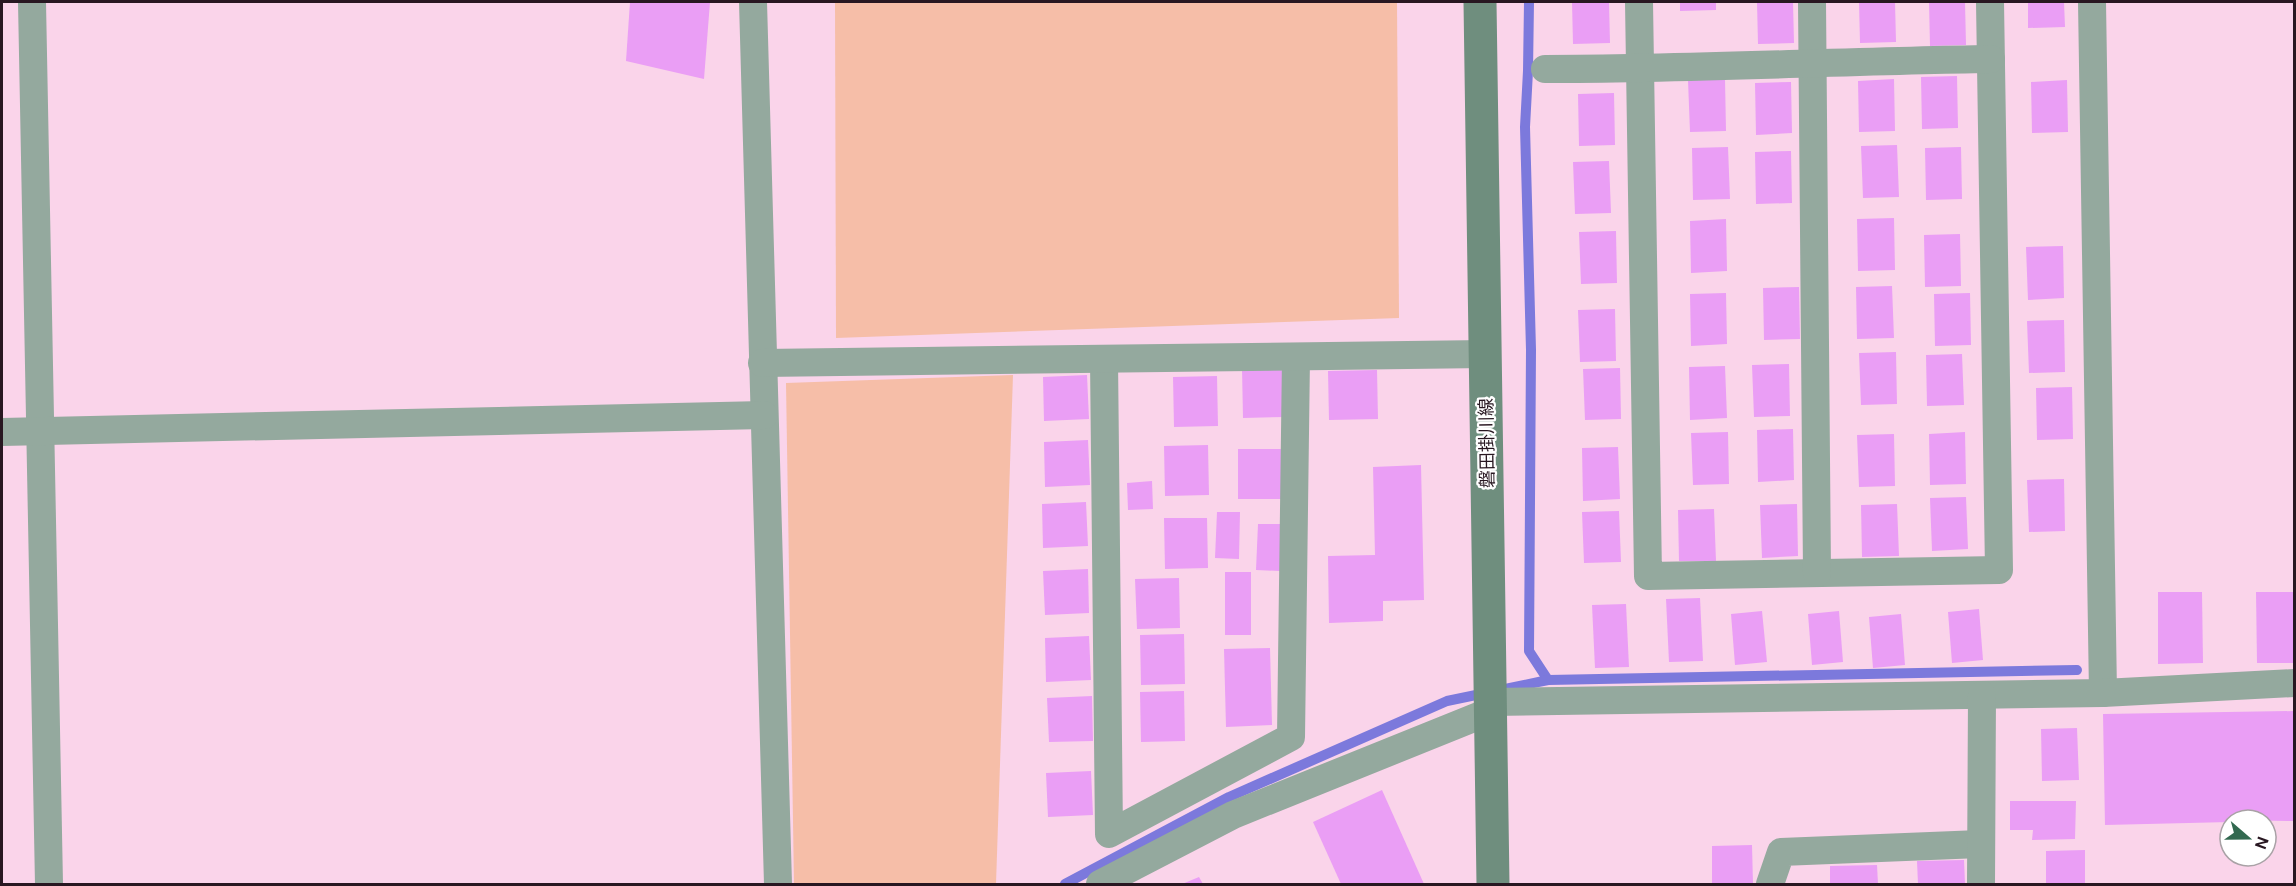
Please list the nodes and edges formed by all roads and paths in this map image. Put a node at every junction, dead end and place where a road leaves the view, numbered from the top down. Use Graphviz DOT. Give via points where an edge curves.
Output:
graph roads {
  1 [pos="32,2"];
  2 [pos="753,2"];
  3 [pos="1480,2"];
  4 [pos="1639,2"];
  5 [pos="1812,2"];
  6 [pos="1990,2"];
  7 [pos="2092,2"];
  8 [pos="1991,59"];
  9 [pos="1813,62"];
  10 [pos="1545,69"];
  11 [pos="1640,69"];
  12 [pos="1486,354"];
  13 [pos="1296,357"];
  14 [pos="1104,359"];
  15 [pos="762,363"];
  16 [pos="764,415"];
  17 [pos="41,431"];
  18 [pos="2,432"];
  19 [pos="1817,573"];
  20 [pos="2295,683"];
  21 [pos="2103,693"];
  22 [pos="1982,695"];
  23 [pos="1491,706"];
  24 [pos="1980,844"];
  25 [pos="49,885"];
  26 [pos="778,885"];
  27 [pos="1100,885"];
  28 [pos="1493,885"];
  29 [pos="1770,885"];
  30 [pos="1981,885"];
  1 -- 17 [label="street"];
  2 -- 15 [label="street"];
  3 -- 12 [label="main road, 磐田掛川線"];
  4 -- 11 [label="street"];
  5 -- 9 [label="street"];
  6 -- 8 [label="street"];
  7 -- 21 [label="street"];
  8 -- 9 [label="street"];
  8 -- 19 [label="street" via="1999,570"];
  9 -- 11 [label="street"];
  9 -- 19 [label="street"];
  10 -- 11 [label="street"];
  11 -- 19 [label="street" via="1648,576"];
  12 -- 13 [label="street"];
  12 -- 23 [label="main road, 磐田掛川線"];
  13 -- 14 [label="street"];
  13 -- 14 [label="street" via="1291,738 1109,834"];
  14 -- 15 [label="street"];
  15 -- 16 [label="street"];
  16 -- 17 [label="street"];
  16 -- 26 [label="street"];
  17 -- 18 [label="street"];
  17 -- 25 [label="street"];
  20 -- 21 [label="street"];
  21 -- 22 [label="street"];
  22 -- 23 [label="street"];
  22 -- 24 [label="street"];
  23 -- 27 [label="street" via="1233,815"];
  23 -- 28 [label="main road, 磐田掛川線"];
  24 -- 29 [label="street" via="1781,852"];
  24 -- 30 [label="street"];
}
